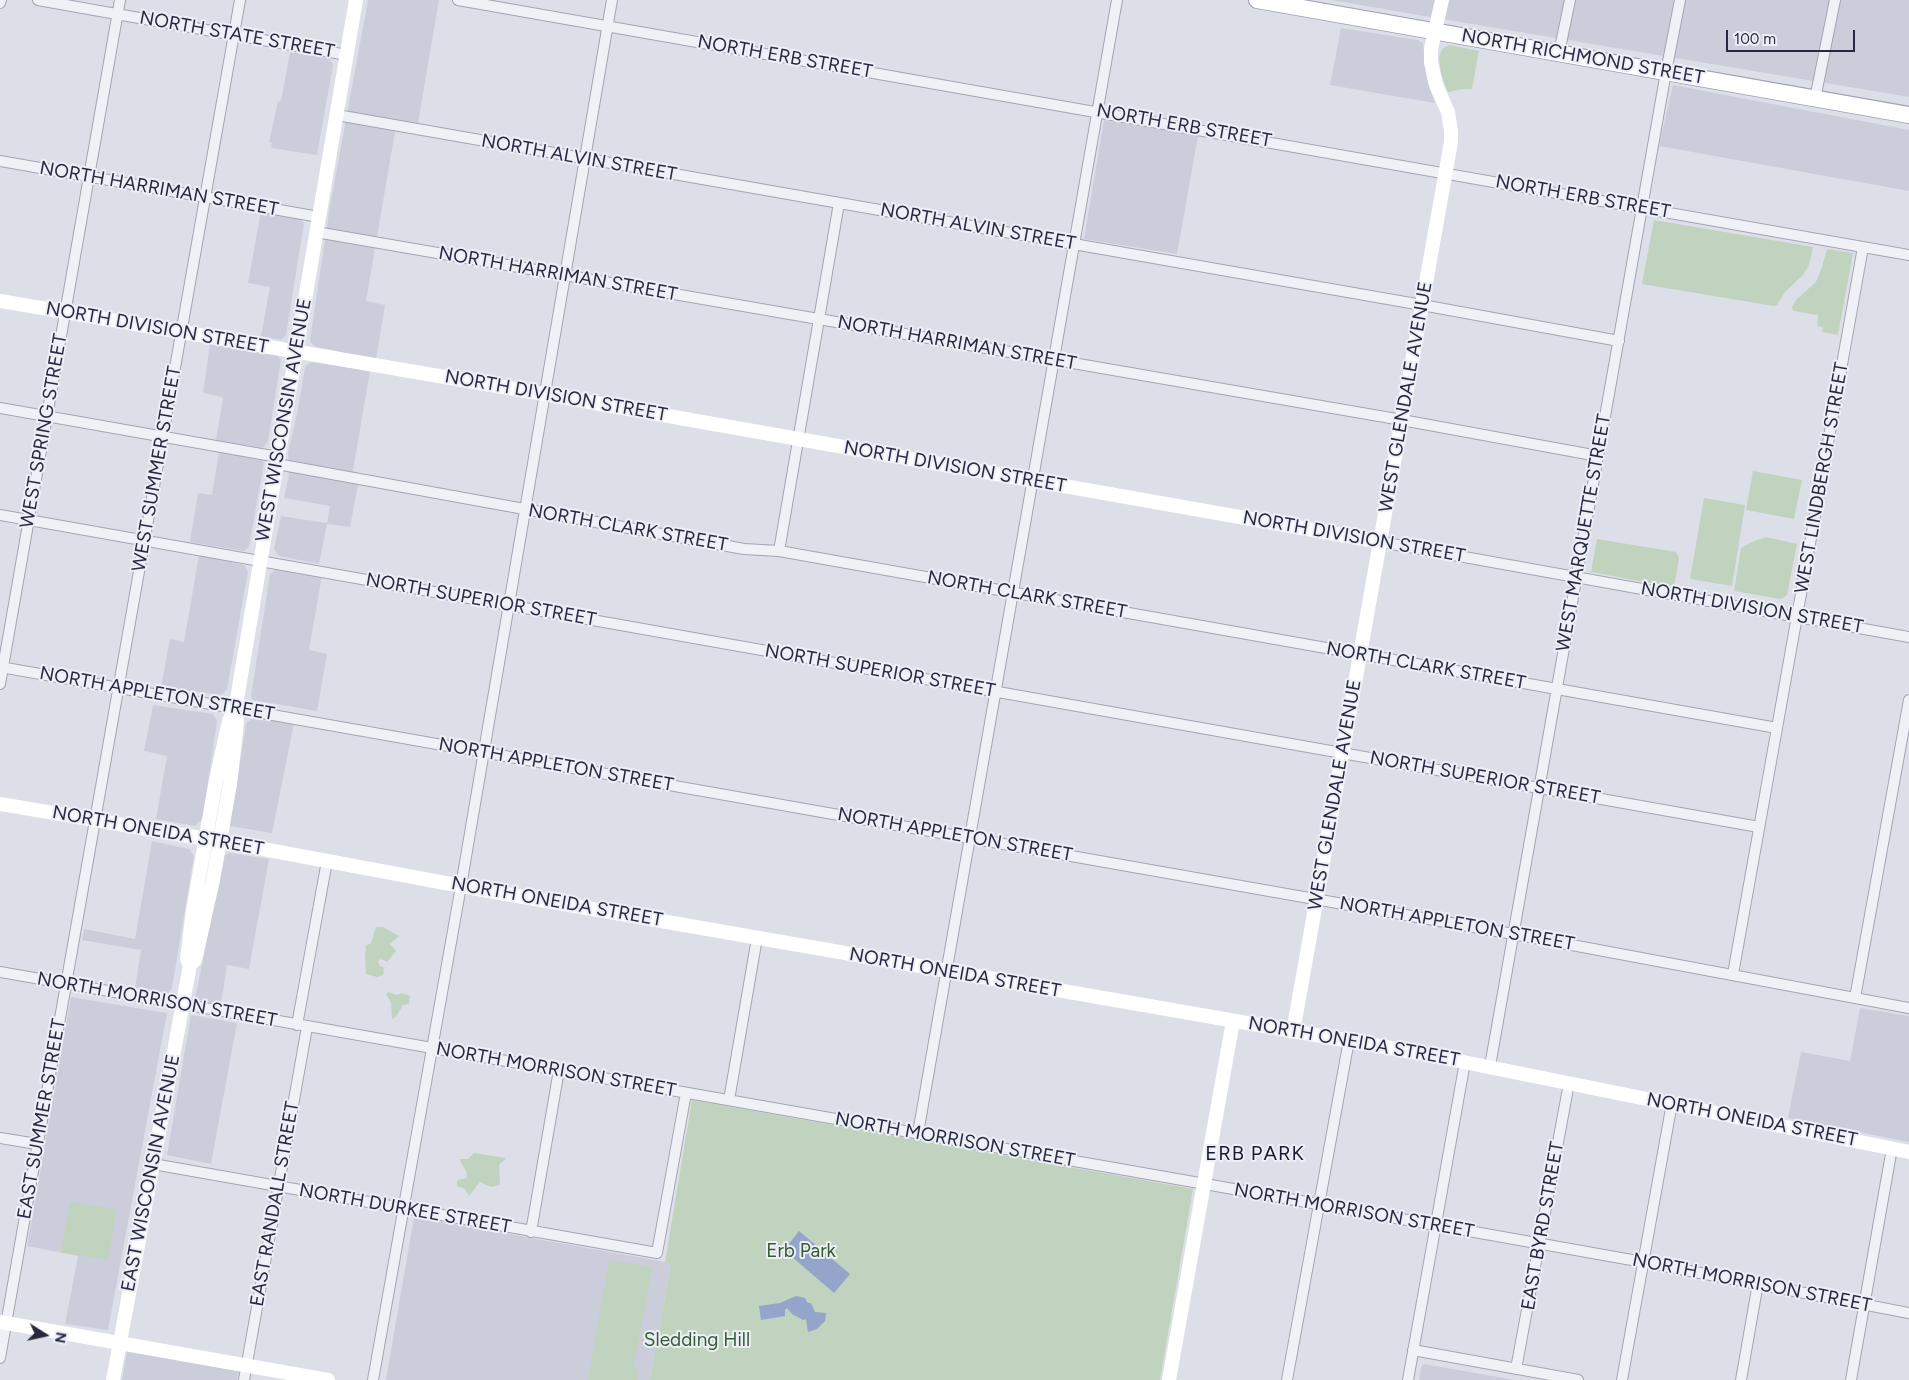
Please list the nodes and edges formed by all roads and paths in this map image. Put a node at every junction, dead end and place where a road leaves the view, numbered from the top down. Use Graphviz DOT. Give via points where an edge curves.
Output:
graph roads {
  1 [pos="38,0"];
  2 [pos="120,0"];
  3 [pos="240,0"];
  4 [pos="356,0"];
  5 [pos="458,0"];
  6 [pos="612,0"];
  7 [pos="1117,0"];
  8 [pos="1257,0"];
  9 [pos="1442,0"];
  10 [pos="1570,0"];
  11 [pos="1680,0"];
  12 [pos="1835,0"];
  13 [pos="118,14"];
  14 [pos="608,26"];
  15 [pos="1435,31"];
  16 [pos="234,35"];
  17 [pos="1559,53"];
  18 [pos="347,55"];
  19 [pos="1666,72"];
  20 [pos="1815,99"];
  21 [pos="1098,111"];
  22 [pos="337,115"];
  23 [pos="1909,115"];
  24 [pos="584,159"];
  25 [pos="0,161"];
  26 [pos="1445,173"];
  27 [pos="89,177"];
  28 [pos="204,197"];
  29 [pos="839,202"];
  30 [pos="1643,207"];
  31 [pos="319,217"];
  32 [pos="316,232"];
  33 [pos="1075,244"];
  34 [pos="1863,247"];
  35 [pos="1909,255"];
  36 [pos="564,276"];
  37 [pos="0,302"];
  38 [pos="1422,305"];
  39 [pos="65,312"];
  40 [pos="819,318"];
  41 [pos="182,331"];
  42 [pos="1619,341"];
  43 [pos="296,351"];
  44 [pos="1055,361"];
  45 [pos="544,394"];
  46 [pos="0,408"];
  47 [pos="48,416"];
  48 [pos="1402,420"];
  49 [pos="163,436"];
  50 [pos="798,440"];
  51 [pos="1598,456"];
  52 [pos="277,460"];
  53 [pos="1034,481"];
  54 [pos="525,510"];
  55 [pos="0,516"];
  56 [pos="29,520"];
  57 [pos="144,541"];
  58 [pos="1380,542"];
  59 [pos="779,551"];
  60 [pos="260,561"];
  61 [pos="1577,576"];
  62 [pos="1014,594"];
  63 [pos="509,605"];
  64 [pos="1797,616"];
  65 [pos="1909,637"];
  66 [pos="1360,654"];
  67 [pos="1,667"];
  68 [pos="0,684"];
  69 [pos="118,688"];
  70 [pos="1556,689"];
  71 [pos="997,691"];
  72 [pos="1909,700"];
  73 [pos="235,708"];
  74 [pos="1777,728"];
  75 [pos="484,752"];
  76 [pos="1342,753"];
  77 [pos="1539,788"];
  78 [pos="0,804"];
  79 [pos="96,821"];
  80 [pos="1759,827"];
  81 [pos="970,838"];
  82 [pos="205,839"];
  83 [pos="220,841"];
  84 [pos="327,861"];
  85 [pos="461,886"];
  86 [pos="1316,900"];
  87 [pos="1514,934"];
  88 [pos="757,938"];
  89 [pos="190,965"];
  90 [pos="947,971"];
  91 [pos="0,972"];
  92 [pos="1733,974"];
  93 [pos="66,984"];
  94 [pos="1855,998"];
  95 [pos="182,1005"];
  96 [pos="1909,1008"];
  97 [pos="1233,1021"];
  98 [pos="302,1026"];
  99 [pos="1293,1032"];
  100 [pos="1348,1040"];
  101 [pos="432,1049"];
  102 [pos="1465,1062"];
  103 [pos="1490,1066"];
  104 [pos="559,1070"];
  105 [pos="1569,1083"];
  106 [pos="686,1093"];
  107 [pos="729,1100"];
  108 [pos="1672,1103"];
  109 [pos="918,1133"];
  110 [pos="0,1138"];
  111 [pos="37,1144"];
  112 [pos="1892,1148"];
  113 [pos="1909,1152"];
  114 [pos="153,1164"];
  115 [pos="1205,1184"];
  116 [pos="279,1186"];
  117 [pos="1318,1205"];
  118 [pos="404,1208"];
  119 [pos="1436,1225"];
  120 [pos="531,1232"];
  121 [pos="1540,1244"];
  122 [pos="1643,1262"];
  123 [pos="1758,1283"];
  124 [pos="1865,1304"];
  125 [pos="1909,1313"];
  126 [pos="3,1322"];
  127 [pos="120,1344"];
  128 [pos="1413,1350"];
  129 [pos="0,1358"];
  130 [pos="1516,1369"];
  131 [pos="246,1373"];
  132 [pos="113,1380"];
  133 [pos="328,1380"];
  134 [pos="372,1380"];
  135 [pos="1169,1380"];
  136 [pos="1287,1380"];
  137 [pos="1408,1380"];
  138 [pos="1578,1380"];
  139 [pos="1622,1380"];
  140 [pos="1742,1380"];
  141 [pos="1851,1380"];
  1 -- 13 [label="street, NORTH STATE STREET"];
  2 -- 13 [label="street, WEST SPRING STREET"];
  3 -- 16 [label="street, WEST SUMMER STREET"];
  4 -- 18 [label="main road, WEST WISCONSIN AVENUE"];
  5 -- 14 [label="street, NORTH ERB STREET"];
  6 -- 14 [label="street"];
  7 -- 21 [label="street"];
  8 -- 15 [label="main road, NORTH RICHMOND STREET"];
  9 -- 15 [label="main road, WEST GLENDALE AVENUE"];
  10 -- 17 [label="street"];
  11 -- 19 [label="street, WEST MARQUETTE STREET"];
  12 -- 20 [label="street"];
  13 -- 16 [label="street, NORTH STATE STREET"];
  13 -- 27 [label="street, WEST SPRING STREET"];
  14 -- 21 [label="street, NORTH ERB STREET"];
  14 -- 24 [label="street"];
  15 -- 17 [label="main road, NORTH RICHMOND STREET"];
  15 -- 26 [label="main road, WEST GLENDALE AVENUE" via="1432,68 1448,112 1451,132"];
  16 -- 18 [label="street, NORTH STATE STREET"];
  16 -- 28 [label="street, WEST SUMMER STREET"];
  17 -- 19 [label="main road, NORTH RICHMOND STREET"];
  18 -- 22 [label="main road, WEST WISCONSIN AVENUE"];
  19 -- 20 [label="main road, NORTH RICHMOND STREET"];
  19 -- 30 [label="street, WEST MARQUETTE STREET"];
  20 -- 23 [label="main road, NORTH RICHMOND STREET"];
  21 -- 26 [label="street, NORTH ERB STREET"];
  21 -- 33 [label="street"];
  22 -- 24 [label="street, NORTH ALVIN STREET"];
  22 -- 31 [label="main road, WEST WISCONSIN AVENUE"];
  24 -- 29 [label="street, NORTH ALVIN STREET"];
  24 -- 36 [label="street"];
  25 -- 27 [label="street, NORTH HARRIMAN STREET"];
  26 -- 30 [label="street, NORTH ERB STREET"];
  26 -- 38 [label="main road, WEST GLENDALE AVENUE"];
  27 -- 28 [label="street, NORTH HARRIMAN STREET"];
  27 -- 39 [label="street, WEST SPRING STREET"];
  28 -- 31 [label="street, NORTH HARRIMAN STREET"];
  28 -- 41 [label="street, WEST SUMMER STREET"];
  29 -- 33 [label="street, NORTH ALVIN STREET"];
  29 -- 40 [label="street"];
  30 -- 34 [label="street, NORTH ERB STREET"];
  30 -- 42 [label="street, WEST MARQUETTE STREET"];
  31 -- 32 [label="main road, WEST WISCONSIN AVENUE"];
  32 -- 36 [label="street, NORTH HARRIMAN STREET"];
  32 -- 43 [label="main road, WEST WISCONSIN AVENUE"];
  33 -- 38 [label="street, NORTH ALVIN STREET"];
  33 -- 44 [label="street"];
  34 -- 35 [label="street, NORTH ERB STREET"];
  34 -- 64 [label="street, WEST LINDBERGH STREET"];
  36 -- 40 [label="street, NORTH HARRIMAN STREET"];
  36 -- 45 [label="street"];
  37 -- 39 [label="main road, NORTH DIVISION STREET"];
  38 -- 42 [label="street, NORTH ALVIN STREET"];
  38 -- 48 [label="main road, WEST GLENDALE AVENUE"];
  39 -- 41 [label="main road, NORTH DIVISION STREET"];
  39 -- 47 [label="street, WEST SPRING STREET"];
  40 -- 44 [label="street, NORTH HARRIMAN STREET"];
  40 -- 50 [label="street"];
  41 -- 43 [label="main road, NORTH DIVISION STREET"];
  41 -- 49 [label="street, WEST SUMMER STREET"];
  42 -- 51 [label="street, WEST MARQUETTE STREET"];
  43 -- 45 [label="main road, NORTH DIVISION STREET"];
  43 -- 52 [label="main road, WEST WISCONSIN AVENUE"];
  44 -- 48 [label="street, NORTH HARRIMAN STREET"];
  44 -- 53 [label="street"];
  45 -- 50 [label="main road, NORTH DIVISION STREET"];
  45 -- 54 [label="street"];
  46 -- 47 [label="street, NORTH CLARK STREET"];
  47 -- 49 [label="street, NORTH CLARK STREET"];
  47 -- 56 [label="street, WEST SPRING STREET"];
  48 -- 51 [label="street, NORTH HARRIMAN STREET"];
  48 -- 58 [label="main road, WEST GLENDALE AVENUE"];
  49 -- 52 [label="street, NORTH CLARK STREET"];
  49 -- 57 [label="street, WEST SUMMER STREET"];
  50 -- 53 [label="main road, NORTH DIVISION STREET"];
  50 -- 59 [label="street"];
  51 -- 61 [label="street, WEST MARQUETTE STREET"];
  52 -- 54 [label="street, NORTH CLARK STREET"];
  52 -- 60 [label="main road, WEST WISCONSIN AVENUE"];
  53 -- 58 [label="main road, NORTH DIVISION STREET"];
  53 -- 62 [label="street"];
  54 -- 59 [label="street, NORTH CLARK STREET" via="744,549"];
  54 -- 63 [label="street"];
  55 -- 56 [label="street, NORTH SUPERIOR STREET"];
  56 -- 57 [label="street, NORTH SUPERIOR STREET"];
  56 -- 67 [label="street, WEST SPRING STREET"];
  57 -- 60 [label="street, NORTH SUPERIOR STREET"];
  57 -- 69 [label="street, WEST SUMMER STREET"];
  58 -- 61 [label="street, NORTH DIVISION STREET"];
  58 -- 66 [label="main road, WEST GLENDALE AVENUE"];
  59 -- 62 [label="street, NORTH CLARK STREET"];
  60 -- 63 [label="street, NORTH SUPERIOR STREET"];
  60 -- 73 [label="main road, WEST WISCONSIN AVENUE"];
  61 -- 64 [label="street, NORTH DIVISION STREET"];
  61 -- 70 [label="street, WEST MARQUETTE STREET"];
  62 -- 66 [label="street, NORTH CLARK STREET"];
  62 -- 71 [label="street"];
  63 -- 71 [label="street, NORTH SUPERIOR STREET"];
  63 -- 75 [label="street"];
  64 -- 65 [label="street, NORTH DIVISION STREET"];
  64 -- 74 [label="street, WEST LINDBERGH STREET"];
  66 -- 70 [label="street, NORTH CLARK STREET"];
  66 -- 76 [label="main road, WEST GLENDALE AVENUE"];
  67 -- 68 [label="street, WEST SPRING STREET"];
  67 -- 69 [label="street, NORTH APPLETON STREET"];
  69 -- 73 [label="street, NORTH APPLETON STREET"];
  69 -- 79 [label="street, WEST SUMMER STREET"];
  70 -- 74 [label="street, NORTH CLARK STREET"];
  70 -- 77 [label="street, WEST MARQUETTE STREET"];
  71 -- 76 [label="street, NORTH SUPERIOR STREET"];
  71 -- 81 [label="street"];
  72 -- 94 [label="street"];
  73 -- 75 [label="street, NORTH APPLETON STREET"];
  73 -- 82 [label="main road, WEST WISCONSIN AVENUE" via="225,737"];
  73 -- 83 [label="main road, EAST WISCONSIN AVENUE" via="235,745"];
  74 -- 80 [label="street, WEST LINDBERGH STREET"];
  75 -- 81 [label="street, NORTH APPLETON STREET"];
  75 -- 85 [label="street"];
  76 -- 77 [label="street, NORTH SUPERIOR STREET"];
  76 -- 86 [label="main road, WEST GLENDALE AVENUE"];
  77 -- 80 [label="street, NORTH SUPERIOR STREET"];
  77 -- 87 [label="street, WEST MARQUETTE STREET"];
  78 -- 79 [label="main road, NORTH ONEIDA STREET"];
  79 -- 82 [label="main road, NORTH ONEIDA STREET"];
  79 -- 93 [label="street, EAST SUMMER STREET"];
  80 -- 92 [label="street, WEST LINDBERGH STREET"];
  81 -- 86 [label="street, NORTH APPLETON STREET"];
  81 -- 90 [label="street"];
  82 -- 83 [label="main road, NORTH ONEIDA STREET"];
  82 -- 89 [label="main road, EAST WISCONSIN AVENUE" via="187,959"];
  83 -- 84 [label="main road, NORTH ONEIDA STREET"];
  83 -- 89 [label="main road, EAST WISCONSIN AVENUE" via="209,903 195,960"];
  84 -- 85 [label="main road, NORTH ONEIDA STREET"];
  84 -- 98 [label="street, EAST RANDALL STREET"];
  85 -- 88 [label="main road, NORTH ONEIDA STREET"];
  85 -- 101 [label="street"];
  86 -- 87 [label="street, NORTH APPLETON STREET"];
  86 -- 99 [label="main road, WEST GLENDALE AVENUE"];
  87 -- 92 [label="street, NORTH APPLETON STREET"];
  87 -- 103 [label="street, WEST MARQUETTE STREET"];
  88 -- 90 [label="main road, NORTH ONEIDA STREET"];
  88 -- 107 [label="street"];
  89 -- 95 [label="main road, EAST WISCONSIN AVENUE"];
  90 -- 97 [label="main road, NORTH ONEIDA STREET"];
  90 -- 109 [label="street"];
  91 -- 93 [label="street, NORTH MORRISON STREET"];
  92 -- 94 [label="street, NORTH APPLETON STREET"];
  93 -- 95 [label="street, NORTH MORRISON STREET"];
  93 -- 111 [label="street, EAST SUMMER STREET"];
  94 -- 96 [label="street, NORTH APPLETON STREET"];
  95 -- 98 [label="street, NORTH MORRISON STREET"];
  95 -- 114 [label="main road, EAST WISCONSIN AVENUE"];
  97 -- 99 [label="main road, NORTH ONEIDA STREET"];
  97 -- 115 [label="main road"];
  98 -- 101 [label="street, NORTH MORRISON STREET"];
  98 -- 116 [label="street, EAST RANDALL STREET"];
  99 -- 100 [label="main road, NORTH ONEIDA STREET"];
  100 -- 102 [label="main road, NORTH ONEIDA STREET"];
  100 -- 117 [label="street"];
  101 -- 104 [label="street, NORTH MORRISON STREET"];
  101 -- 118 [label="street"];
  102 -- 103 [label="main road, NORTH ONEIDA STREET"];
  102 -- 119 [label="street"];
  103 -- 105 [label="main road, NORTH ONEIDA STREET"];
  104 -- 106 [label="street, NORTH MORRISON STREET"];
  104 -- 120 [label="street"];
  105 -- 108 [label="main road, NORTH ONEIDA STREET"];
  105 -- 121 [label="street, EAST BYRD STREET"];
  106 -- 107 [label="street, NORTH MORRISON STREET"];
  106 -- 120 [label="street, NORTH DURKEE STREET" via="658,1253"];
  107 -- 109 [label="street, NORTH MORRISON STREET"];
  108 -- 112 [label="main road, NORTH ONEIDA STREET"];
  108 -- 122 [label="street"];
  109 -- 115 [label="street, NORTH MORRISON STREET"];
  110 -- 111 [label="street"];
  111 -- 126 [label="street, EAST SUMMER STREET"];
  112 -- 113 [label="main road, NORTH ONEIDA STREET"];
  112 -- 124 [label="street"];
  114 -- 116 [label="street, NORTH DURKEE STREET"];
  114 -- 127 [label="main road, EAST WISCONSIN AVENUE"];
  115 -- 117 [label="street, NORTH MORRISON STREET"];
  115 -- 135 [label="main road"];
  116 -- 118 [label="street, NORTH DURKEE STREET"];
  116 -- 131 [label="street, EAST RANDALL STREET"];
  117 -- 119 [label="street, NORTH MORRISON STREET"];
  117 -- 136 [label="street"];
  118 -- 120 [label="street, NORTH DURKEE STREET"];
  118 -- 134 [label="street"];
  119 -- 121 [label="street, NORTH MORRISON STREET"];
  119 -- 128 [label="street"];
  121 -- 122 [label="street, NORTH MORRISON STREET"];
  121 -- 130 [label="street, EAST BYRD STREET"];
  122 -- 123 [label="street, NORTH MORRISON STREET"];
  122 -- 139 [label="street"];
  123 -- 124 [label="street, NORTH MORRISON STREET"];
  123 -- 140 [label="street"];
  124 -- 125 [label="street, NORTH MORRISON STREET"];
  124 -- 141 [label="street"];
  126 -- 127 [label="main road"];
  126 -- 129 [label="street, EAST SUMMER STREET"];
  127 -- 131 [label="main road"];
  127 -- 132 [label="main road, EAST WISCONSIN AVENUE"];
  128 -- 130 [label="street"];
  128 -- 137 [label="street"];
  130 -- 138 [label="street"];
  131 -- 133 [label="main road"];
}
